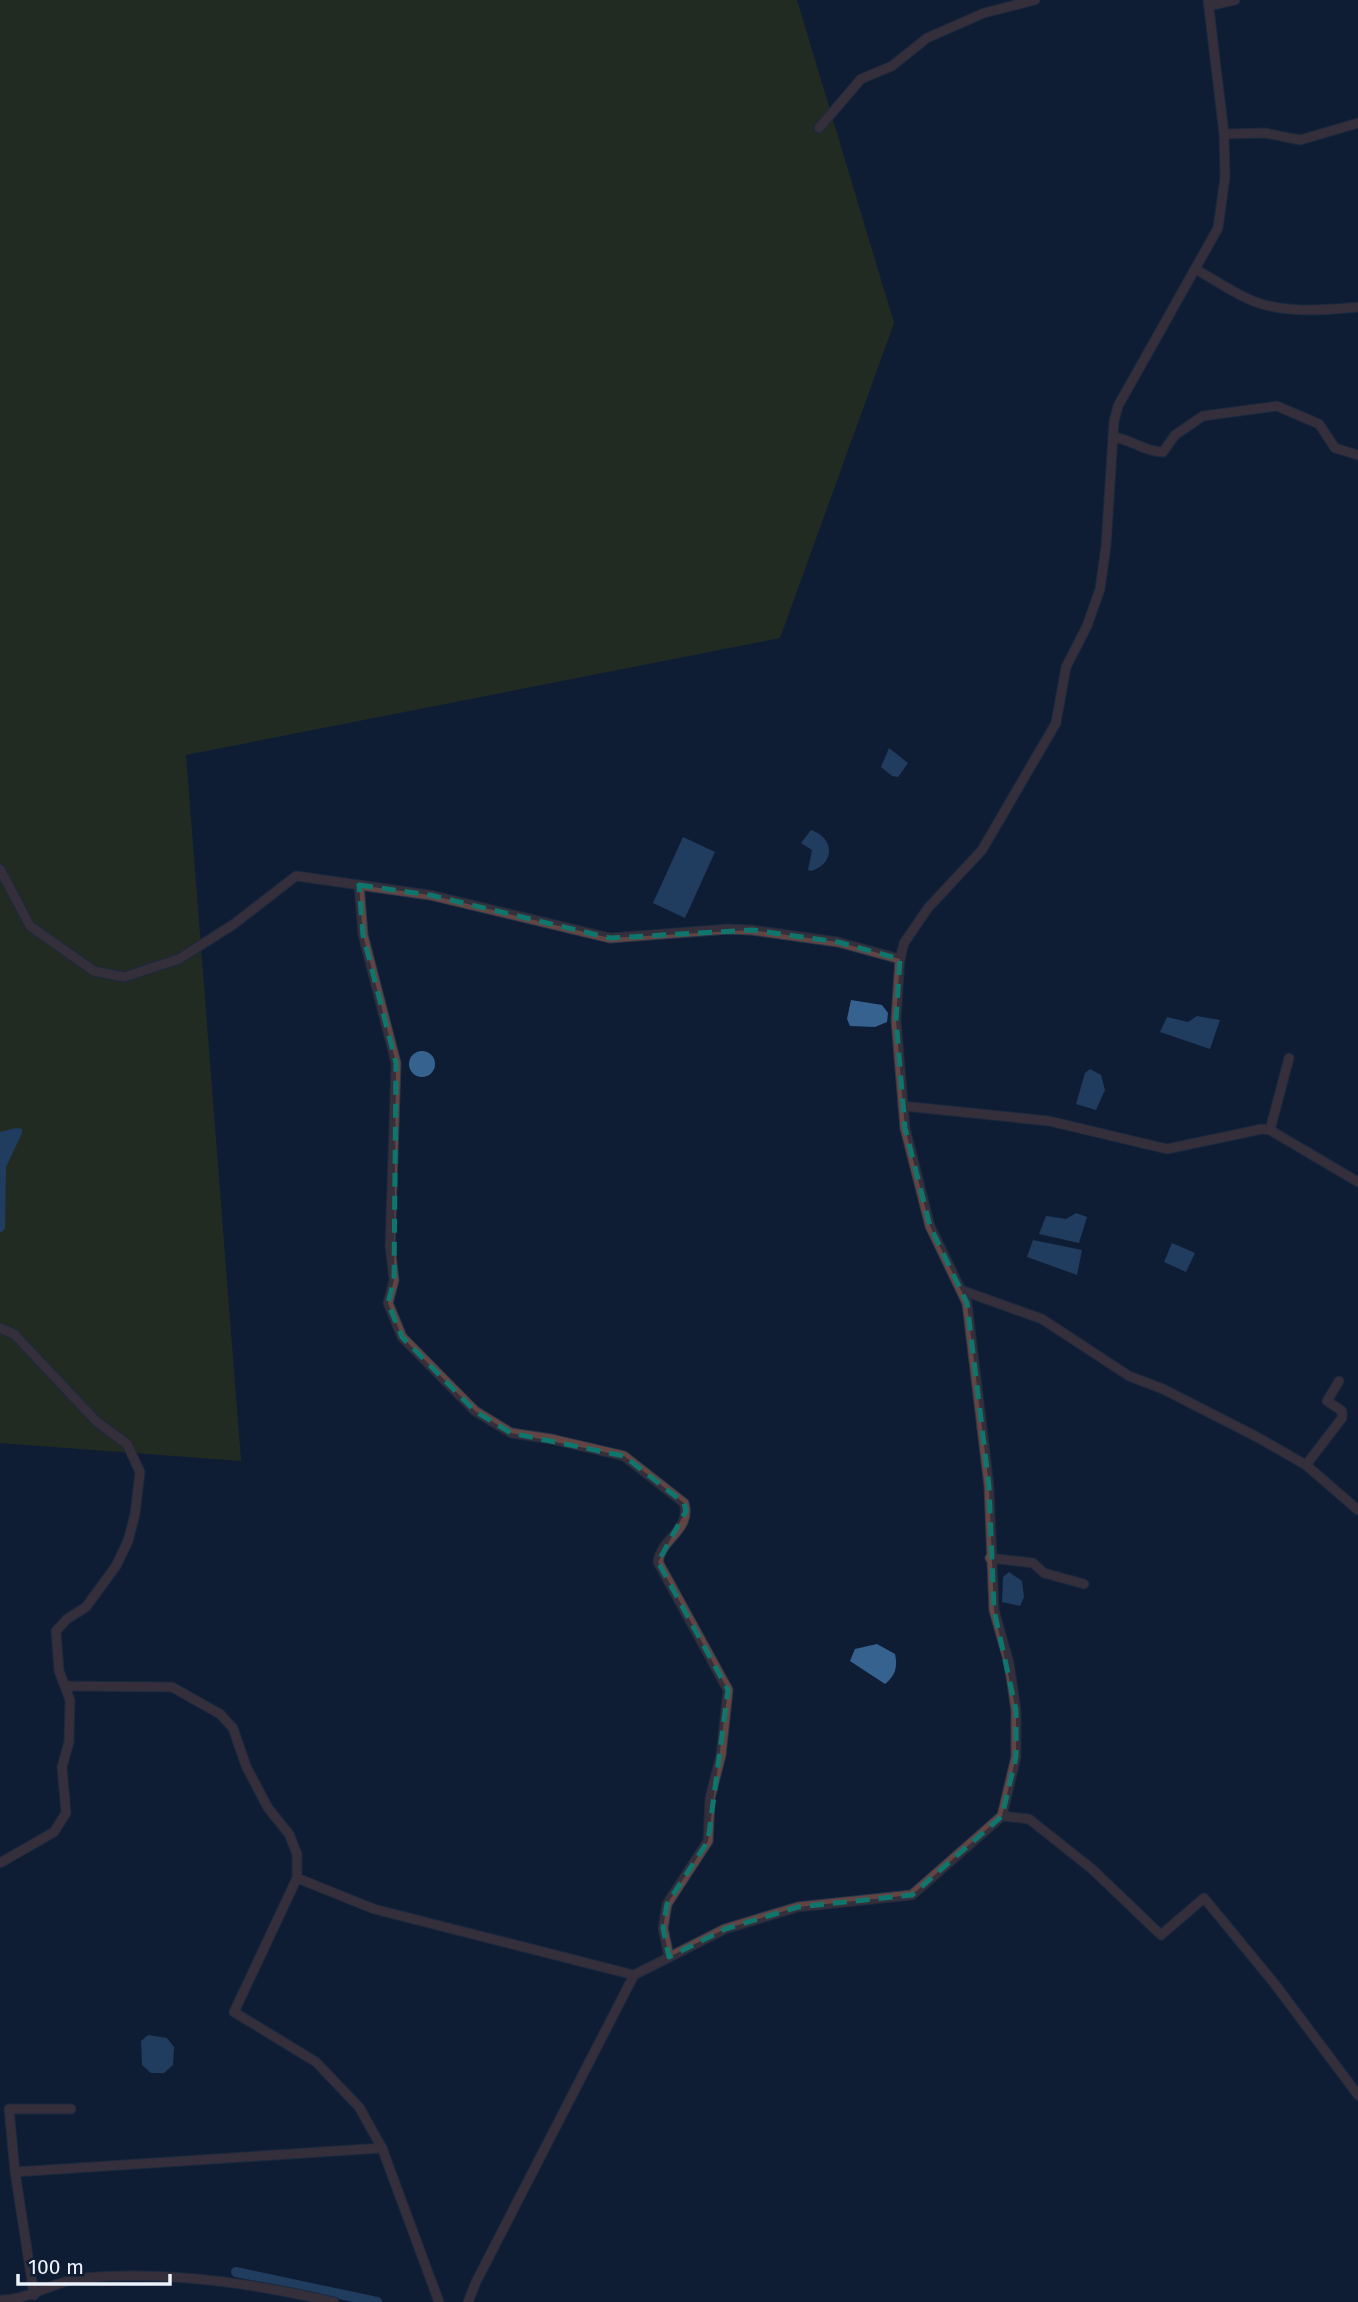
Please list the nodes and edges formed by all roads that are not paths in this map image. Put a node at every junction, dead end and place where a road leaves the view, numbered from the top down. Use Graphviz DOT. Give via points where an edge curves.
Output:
graph roads {
  1 [pos="1035,0"];
  2 [pos="1235,0"];
  3 [pos="1208,3"];
  4 [pos="1358,123"];
  5 [pos="819,128"];
  6 [pos="1224,134"];
  7 [pos="1195,269"];
  8 [pos="1358,307"];
  9 [pos="1113,437"];
  10 [pos="1358,455"];
  11 [pos="0,869"];
  12 [pos="359,885"];
  13 [pos="900,960"];
  14 [pos="1289,1058"];
  15 [pos="902,1107"];
  16 [pos="1270,1130"];
  17 [pos="1358,1182"];
  18 [pos="961,1290"];
  19 [pos="0,1328"];
  20 [pos="1339,1381"];
  21 [pos="1306,1465"];
  22 [pos="1358,1510"];
  23 [pos="990,1558"];
  24 [pos="1084,1584"];
  25 [pos="66,1686"];
  26 [pos="1002,1816"];
  27 [pos="0,1863"];
  28 [pos="297,1878"];
  29 [pos="668,1957"];
  30 [pos="634,1975"];
  31 [pos="1358,2095"];
  32 [pos="71,2109"];
  33 [pos="382,2148"];
  34 [pos="15,2172"];
  35 [pos="37,2296"];
  36 [pos="0,2300"];
  37 [pos="334,2302"];
  38 [pos="439,2302"];
  39 [pos="468,2302"];
  1 -- 5 [label="street" via="984,13 927,38 892,66 862,79"];
  2 -- 3 [label="street"];
  3 -- 6 [label="street"];
  4 -- 6 [label="street" via="1300,139 1265,133"];
  6 -- 7 [label="street" via="1225,177 1218,229"];
  7 -- 8 [label="street" via="1273,307"];
  7 -- 9 [label="street" via="1118,406"];
  9 -- 10 [label="street" via="1163,452 1175,435 1203,416 1277,406 1319,425 1335,448"];
  9 -- 13 [label="street" via="1100,589 1066,667 1056,723 982,850 928,908 904,943"];
  11 -- 12 [label="street" via="30,926 94,971 124,977 180,959 296,876"];
  12 -- 13 [label="street" via="430,895 610,938 752,930 838,942"];
  12 -- 29 [label="street" via="363,935 396,1063 390,1247 394,1280 388,1303 402,1336 475,1411 511,1433 624,1456 684,1503 686,1520 658,1562 728,1690 721,1755 710,1798 708,1841 667,1904 663,1927"];
  13 -- 15 [label="street" via="896,1020"];
  14 -- 16 [label="street"];
  15 -- 16 [label="street" via="1049,1121 1167,1149"];
  15 -- 18 [label="street" via="930,1226"];
  16 -- 17 [label="street"];
  18 -- 21 [label="street" via="1042,1319 1129,1376 1163,1389"];
  18 -- 23 [label="street" via="967,1303 989,1486"];
  19 -- 25 [label="street" via="14,1334 97,1422 127,1444 139,1472 130,1532 116,1566 86,1607 56,1631"];
  20 -- 21 [label="street" via="1327,1401 1342,1411 1342,1418"];
  21 -- 22 [label="street"];
  23 -- 24 [label="street" via="1033,1563 1044,1573"];
  23 -- 26 [label="street" via="994,1610 1016,1710 1016,1757"];
  25 -- 27 [label="street" via="69,1742 62,1767 66,1813 54,1832"];
  25 -- 28 [label="street" via="172,1687 220,1714 233,1728 268,1808 289,1834 297,1854"];
  26 -- 29 [label="street" via="912,1895 798,1907 726,1929"];
  26 -- 31 [label="street" via="1029,1819 1092,1869 1161,1935 1205,1898"];
  28 -- 30 [label="street" via="373,1909"];
  28 -- 33 [label="street" via="234,2012 316,2062 359,2107"];
  29 -- 30 [label="street"];
  30 -- 39 [label="street"];
  32 -- 34 [label="street" via="9,2109"];
  33 -- 34 [label="street"];
  33 -- 38 [label="street"];
  34 -- 35 [label="street"];
  35 -- 36 [label="street"];
  35 -- 37 [label="street" via="89,2278 202,2279 269,2287"];
}
